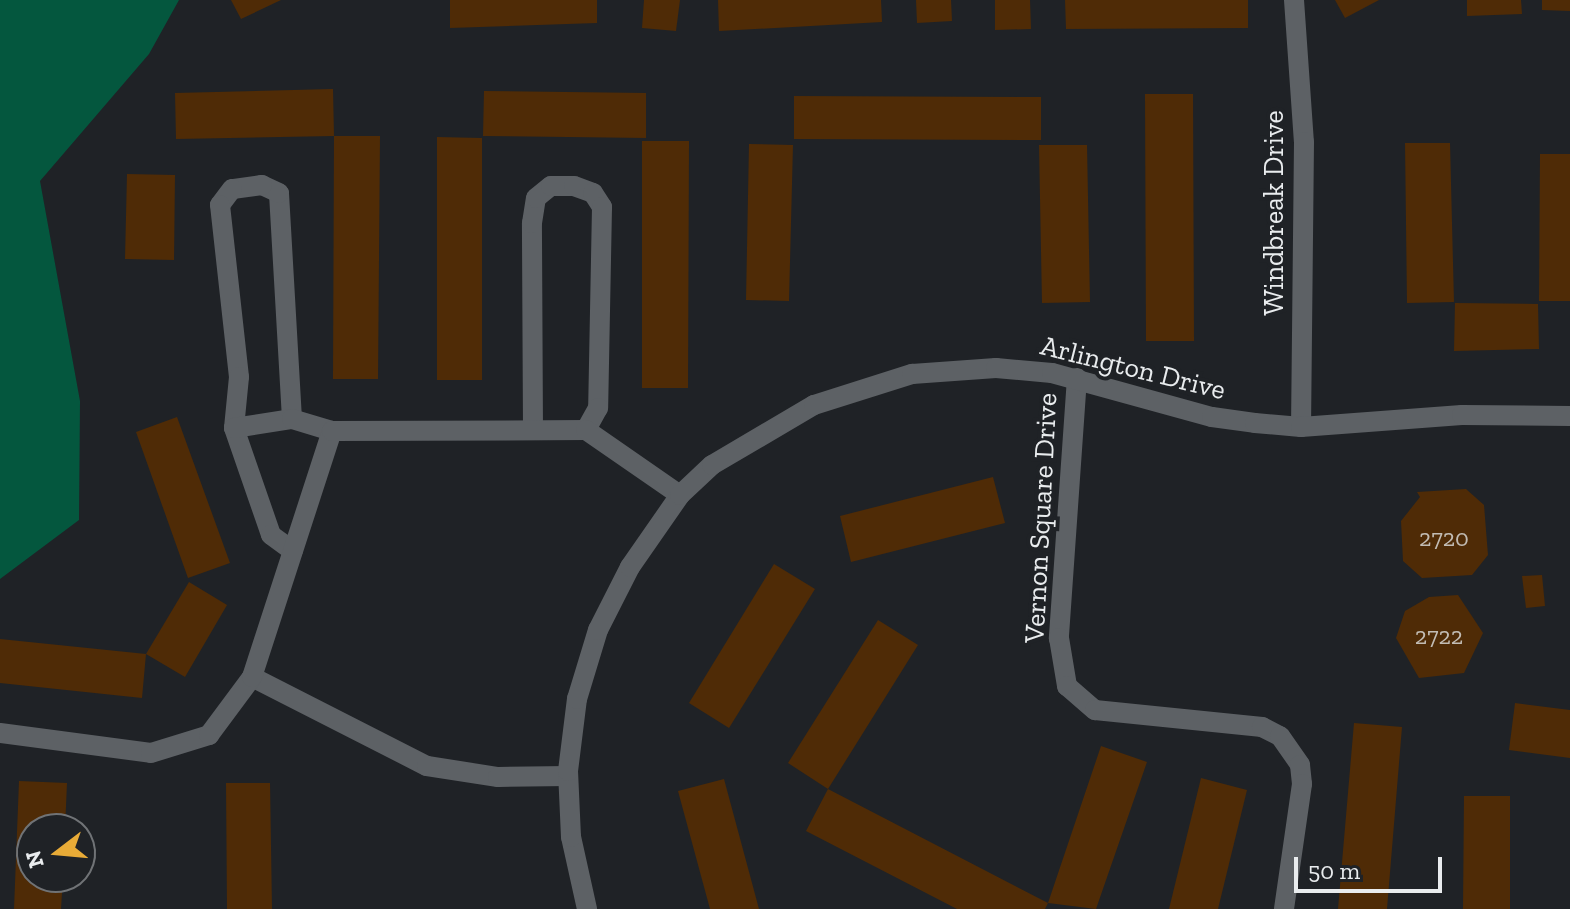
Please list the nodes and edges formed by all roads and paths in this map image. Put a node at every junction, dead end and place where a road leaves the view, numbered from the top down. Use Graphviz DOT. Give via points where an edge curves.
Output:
graph roads {
  1 [pos="1294,0"];
  2 [pos="1077,378"];
  3 [pos="1570,416"];
  4 [pos="292,419"];
  5 [pos="1301,427"];
  6 [pos="234,428"];
  7 [pos="533,430"];
  8 [pos="586,430"];
  9 [pos="332,431"];
  10 [pos="680,495"];
  11 [pos="293,551"];
  12 [pos="252,677"];
  13 [pos="0,733"];
  14 [pos="568,776"];
  15 [pos="587,909"];
  16 [pos="1284,909"];
  1 -- 5 [label="street, Windbreak Drive" via="1304,142"];
  2 -- 5 [label="street, Arlington Drive" via="1212,417"];
  2 -- 10 [label="street, Arlington Drive" via="996,368 944,370 871,384 782,421 712,465"];
  2 -- 16 [label="street, Vernon Square Drive" via="1059,638 1067,686 1095,710 1262,727 1280,736 1300,765 1302,784"];
  3 -- 5 [label="street, Arlington Drive" via="1462,415"];
  4 -- 6 [label="street"];
  4 -- 6 [label="street" via="279,193 262,185 232,189 220,205 239,377"];
  4 -- 9 [label="street"];
  6 -- 11 [label="street" via="271,535"];
  7 -- 8 [label="street"];
  7 -- 8 [label="street" via="536,198 551,186 574,186 593,193 602,207 598,408"];
  7 -- 9 [label="street"];
  8 -- 10 [label="street"];
  9 -- 11 [label="street"];
  10 -- 14 [label="street, Arlington Drive" via="630,567 598,630 577,699"];
  11 -- 12 [label="street"];
  12 -- 13 [label="street" via="209,735 151,753"];
  12 -- 14 [label="street" via="427,766 498,777"];
  14 -- 15 [label="street, Arlington Drive" via="571,837"];
}
